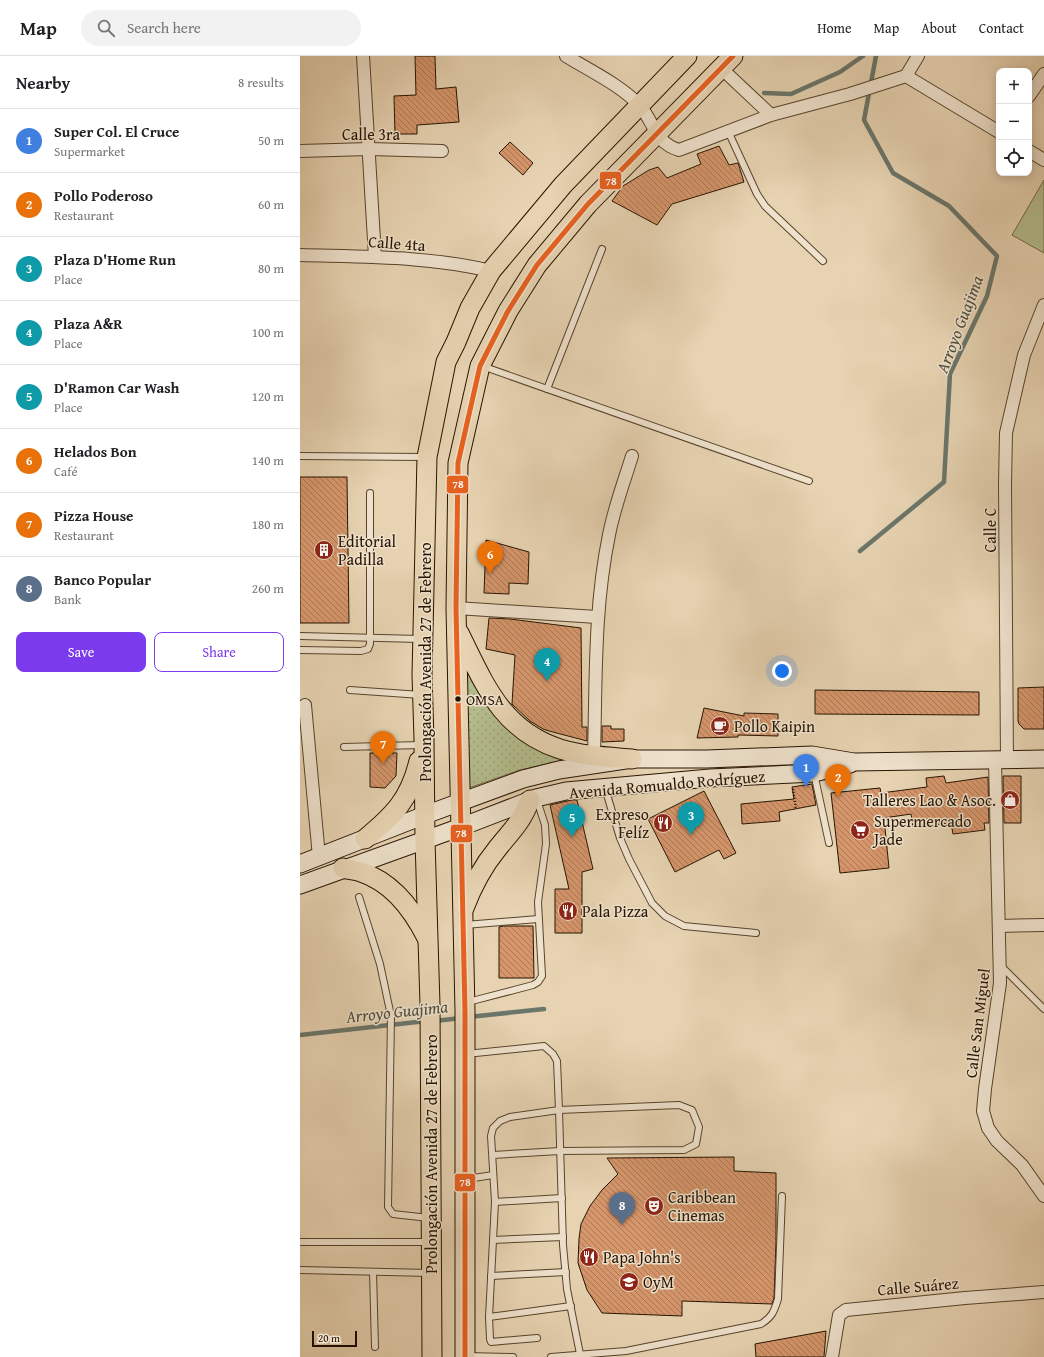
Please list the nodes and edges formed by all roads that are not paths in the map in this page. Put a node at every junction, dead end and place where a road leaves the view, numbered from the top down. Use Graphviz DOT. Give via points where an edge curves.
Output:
graph roads {
  1 [pos="363,56"];
  2 [pos="566,56"];
  3 [pos="687,56"];
  4 [pos="918,56"];
  5 [pos="727,62"];
  6 [pos="1044,74"];
  7 [pos="906,76"];
  8 [pos="1032,92"];
  9 [pos="640,106"];
  10 [pos="771,115"];
  11 [pos="996,130"];
  12 [pos="728,131"];
  13 [pos="656,134"];
  14 [pos="369,149"];
  15 [pos="300,151"];
  16 [pos="442,151"];
  17 [pos="1032,153"];
  18 [pos="1044,160"];
  19 [pos="602,249"];
  20 [pos="300,255"];
  21 [pos="375,258"];
  22 [pos="823,261"];
  23 [pos="491,271"];
  24 [pos="1044,305"];
  25 [pos="480,366"];
  26 [pos="547,389"];
  27 [pos="300,456"];
  28 [pos="632,456"];
  29 [pos="427,457"];
  30 [pos="809,481"];
  31 [pos="370,493"];
  32 [pos="456,608"];
  33 [pos="597,617"];
  34 [pos="456,627"];
  35 [pos="300,636"];
  36 [pos="371,638"];
  37 [pos="422,639"];
  38 [pos="300,650"];
  39 [pos="350,690"];
  40 [pos="423,695"];
  41 [pos="305,705"];
  42 [pos="424,742"];
  43 [pos="344,747"];
  44 [pos="594,755"];
  45 [pos="632,759"];
  46 [pos="1044,759"];
  47 [pos="1001,760"];
  48 [pos="854,762"];
  49 [pos="814,774"];
  50 [pos="605,787"];
  51 [pos="533,799"];
  52 [pos="460,802"];
  53 [pos="425,815"];
  54 [pos="461,827"];
  55 [pos="365,839"];
  56 [pos="425,840"];
  57 [pos="829,843"];
  58 [pos="319,857"];
  59 [pos="300,864"];
  60 [pos="343,868"];
  61 [pos="300,885"];
  62 [pos="359,897"];
  63 [pos="463,919"];
  64 [pos="538,919"];
  65 [pos="1044,925"];
  66 [pos="999,926"];
  67 [pos="756,933"];
  68 [pos="428,941"];
  69 [pos="1000,965"];
  70 [pos="465,1007"];
  71 [pos="1044,1009"];
  72 [pos="464,1050"];
  73 [pos="559,1110"];
  74 [pos="560,1151"];
  75 [pos="492,1155"];
  76 [pos="494,1175"];
  77 [pos="464,1180"];
  78 [pos="782,1196"];
  79 [pos="1044,1196"];
  80 [pos="562,1198"];
  81 [pos="495,1202"];
  82 [pos="431,1218"];
  83 [pos="563,1237"];
  84 [pos="493,1240"];
  85 [pos="300,1242"];
  86 [pos="432,1242"];
  87 [pos="300,1270"];
  88 [pos="373,1272"];
  89 [pos="566,1272"];
  90 [pos="431,1273"];
  91 [pos="491,1276"];
  92 [pos="1044,1292"];
  93 [pos="571,1306"];
  94 [pos="490,1317"];
  95 [pos="537,1338"];
  96 [pos="375,1347"];
  97 [pos="580,1354"];
  98 [pos="465,1356"];
  99 [pos="432,1357"];
  100 [pos="513,1357"];
  101 [pos="551,1357"];
  102 [pos="832,1357"];
  1 -- 14 [label="street"];
  2 -- 9 [label="street" via="622,90"];
  3 -- 9 [label="main road, Prolongación Avenida 27 de Febrero"];
  4 -- 7 [label="street"];
  5 -- 10 [label="street"];
  5 -- 13 [label="main road, Prolongación Avenida 27 de Febrero"];
  6 -- 8 [label="street"];
  7 -- 10 [label="street"];
  7 -- 11 [label="street"];
  9 -- 13 [label="street" via="650,119"];
  9 -- 23 [label="main road, Prolongación Avenida 27 de Febrero" via="563,185"];
  10 -- 12 [label="street"];
  12 -- 13 [label="street" via="679,150 667,145"];
  12 -- 22 [label="lane" via="765,206"];
  13 -- 25 [label="main road, Prolongación Avenida 27 de Febrero" via="588,204 537,265 508,311"];
  14 -- 15 [label="street, Calle 3ra"];
  14 -- 16 [label="street, Calle 3ra"];
  14 -- 21 [label="street"];
  17 -- 18 [label="street"];
  19 -- 26 [label="lane"];
  20 -- 21 [label="street, Calle 4ta"];
  21 -- 23 [label="street, Calle 4ta" via="464,265"];
  23 -- 29 [label="main road, Prolongación Avenida 27 de Febrero" via="470,308 446,362"];
  24 -- 47 [label="street, Calle C" via="1024,355 1006,433"];
  25 -- 26 [label="lane"];
  25 -- 32 [label="main road, Prolongación Avenida 27 de Febrero" via="458,463"];
  26 -- 30 [label="lane"];
  27 -- 29 [label="lane"];
  28 -- 33 [label="street" via="609,534"];
  29 -- 37 [label="main road, Prolongación Avenida 27 de Febrero"];
  31 -- 36 [label="lane"];
  32 -- 33 [label="street"];
  32 -- 34 [label="main road, Prolongación Avenida 27 de Febrero"];
  33 -- 44 [label="street"];
  34 -- 44 [label="main road" via="487,688 515,724 545,743 560,749"];
  34 -- 52 [label="main road, Prolongación Avenida 27 de Febrero"];
  35 -- 36 [label="lane"];
  36 -- 37 [label="lane"];
  36 -- 38 [label="lane" via="368,649 361,651"];
  37 -- 40 [label="main road, Prolongación Avenida 27 de Febrero"];
  39 -- 40 [label="lane"];
  40 -- 42 [label="main road, Prolongación Avenida 27 de Febrero"];
  41 -- 58 [label="street"];
  42 -- 43 [label="lane"];
  42 -- 53 [label="main road, Prolongación Avenida 27 de Febrero"];
  42 -- 55 [label="main road" via="412,786 400,806"];
  44 -- 45 [label="main road"];
  45 -- 48 [label="main road, Avenida Romualdo Rodríguez" via="812,755"];
  45 -- 52 [label="main road, Avenida Romualdo Rodríguez" via="559,770 523,779"];
  46 -- 47 [label="main road, Avenida Romualdo Rodríguez"];
  47 -- 48 [label="main road, Avenida Romualdo Rodríguez"];
  47 -- 66 [label="street, Calle San Miguel"];
  48 -- 49 [label="main road, Avenida Romualdo Rodríguez"];
  49 -- 50 [label="main road, Avenida Romualdo Rodríguez" via="710,778"];
  49 -- 57 [label="lane"];
  50 -- 51 [label="main road, Avenida Romualdo Rodríguez" via="566,791"];
  50 -- 67 [label="lane" via="629,859 652,903 665,916 684,926"];
  51 -- 54 [label="main road, Avenida Romualdo Rodríguez"];
  51 -- 63 [label="main road" via="518,825 486,864"];
  51 -- 64 [label="lane" via="545,825 546,844 539,888"];
  52 -- 53 [label="main road, Avenida Romualdo Rodríguez"];
  52 -- 54 [label="main road, Prolongación Avenida 27 de Febrero"];
  53 -- 55 [label="main road, Avenida Romualdo Rodríguez"];
  53 -- 56 [label="main road, Prolongación Avenida 27 de Febrero"];
  54 -- 56 [label="main road, Avenida Romualdo Rodríguez"];
  54 -- 63 [label="main road, Prolongación Avenida 27 de Febrero"];
  55 -- 58 [label="main road, Avenida Romualdo Rodríguez"];
  56 -- 60 [label="main road, Avenida Romualdo Rodríguez"];
  56 -- 68 [label="main road, Prolongación Avenida 27 de Febrero"];
  58 -- 59 [label="main road, Avenida Romualdo Rodríguez"];
  60 -- 61 [label="main road, Avenida Romualdo Rodríguez"];
  60 -- 68 [label="main road" via="361,872 395,893 416,918"];
  62 -- 82 [label="lane" via="380,964 391,1016 388,1207 392,1214"];
  63 -- 64 [label="lane"];
  63 -- 70 [label="main road, Prolongación Avenida 27 de Febrero"];
  64 -- 70 [label="lane" via="542,976 538,982"];
  65 -- 66 [label="street"];
  66 -- 69 [label="street, Calle San Miguel"];
  68 -- 82 [label="main road, Prolongación Avenida 27 de Febrero"];
  69 -- 71 [label="lane"];
  69 -- 79 [label="street, Calle San Miguel" via="1000,983 983,1111 988,1128 997,1141 1022,1165"];
  70 -- 72 [label="main road, Prolongación Avenida 27 de Febrero"];
  72 -- 73 [label="lane" via="544,1046 557,1061"];
  72 -- 77 [label="main road, Prolongación Avenida 27 de Febrero"];
  73 -- 74 [label="lane"];
  73 -- 74 [label="lane" via="679,1105 692,1110 699,1126 696,1144 684,1150"];
  73 -- 75 [label="lane" via="510,1117 500,1121 493,1128"];
  74 -- 75 [label="lane"];
  74 -- 80 [label="lane"];
  75 -- 76 [label="lane"];
  76 -- 77 [label="lane"];
  76 -- 81 [label="lane"];
  77 -- 98 [label="main road, Prolongación Avenida 27 de Febrero"];
  78 -- 97 [label="lane" via="778,1299 770,1318 761,1324 626,1351"];
  80 -- 81 [label="lane"];
  80 -- 83 [label="lane"];
  81 -- 84 [label="lane"];
  82 -- 86 [label="main road, Prolongación Avenida 27 de Febrero"];
  83 -- 84 [label="lane"];
  83 -- 89 [label="lane"];
  84 -- 91 [label="lane"];
  85 -- 86 [label="lane"];
  86 -- 90 [label="main road, Prolongación Avenida 27 de Febrero"];
  87 -- 88 [label="lane"];
  88 -- 90 [label="lane"];
  88 -- 96 [label="lane"];
  89 -- 91 [label="lane"];
  89 -- 93 [label="lane"];
  90 -- 99 [label="main road, Prolongación Avenida 27 de Febrero"];
  91 -- 94 [label="lane"];
  92 -- 102 [label="street, Calle Suárez" via="846,1310 839,1314"];
  93 -- 94 [label="lane"];
  93 -- 97 [label="lane"];
  94 -- 95 [label="lane" via="492,1342"];
  97 -- 101 [label="lane"];
  98 -- 100 [label="lane"];
}
